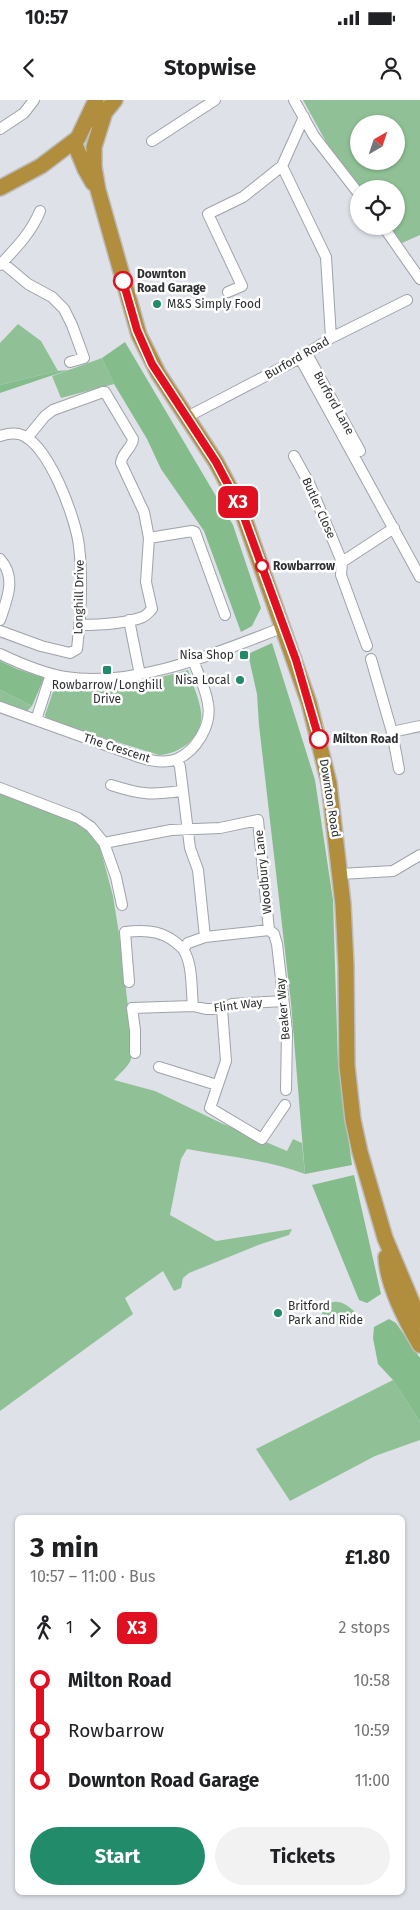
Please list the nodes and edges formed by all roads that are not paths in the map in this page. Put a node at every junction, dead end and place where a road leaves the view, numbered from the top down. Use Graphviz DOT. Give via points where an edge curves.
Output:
graph roads {
  1 [pos="34,100"];
  2 [pos="96,100"];
  3 [pos="115,100"];
  4 [pos="215,100"];
  5 [pos="294,100"];
  6 [pos="104,115"];
  7 [pos="304,117"];
  8 [pos="0,129"];
  9 [pos="76,140"];
  10 [pos="152,141"];
  11 [pos="52,159"];
  12 [pos="282,166"];
  13 [pos="85,170"];
  14 [pos="350,182"];
  15 [pos="0,188"];
  16 [pos="98,190"];
  17 [pos="40,211"];
  18 [pos="389,235"];
  19 [pos="1,264"];
  20 [pos="420,279"];
  21 [pos="228,292"];
  22 [pos="407,300"];
  23 [pos="331,338"];
  24 [pos="304,356"];
  25 [pos="70,362"];
  26 [pos="186,417"];
  27 [pos="0,436"];
  28 [pos="27,438"];
  29 [pos="360,451"];
  30 [pos="294,456"];
  31 [pos="394,528"];
  32 [pos="149,538"];
  33 [pos="0,559"];
  34 [pos="342,562"];
  35 [pos="420,577"];
  36 [pos="225,615"];
  37 [pos="0,620"];
  38 [pos="129,620"];
  39 [pos="80,625"];
  40 [pos="284,627"];
  41 [pos="0,631"];
  42 [pos="367,646"];
  43 [pos="0,654"];
  44 [pos="371,659"];
  45 [pos="193,660"];
  46 [pos="51,674"];
  47 [pos="140,675"];
  48 [pos="0,706"];
  49 [pos="36,720"];
  50 [pos="420,726"];
  51 [pos="392,732"];
  52 [pos="177,759"];
  53 [pos="399,768"];
  54 [pos="111,785"];
  55 [pos="0,788"];
  56 [pos="182,791"];
  57 [pos="188,829"];
  58 [pos="104,843"];
  59 [pos="420,855"];
  60 [pos="340,874"];
  61 [pos="122,905"];
  62 [pos="269,930"];
  63 [pos="205,936"];
  64 [pos="183,949"];
  65 [pos="129,982"];
  66 [pos="130,997"];
  67 [pos="283,1000"];
  68 [pos="192,1006"];
  69 [pos="132,1008"];
  70 [pos="222,1008"];
  71 [pos="135,1053"];
  72 [pos="159,1067"];
  73 [pos="217,1085"];
  74 [pos="286,1090"];
  75 [pos="285,1105"];
  76 [pos="384,1238"];
  77 [pos="420,1321"];
  78 [pos="420,1346"];
  1 -- 8 [label="street" via="24,113"];
  2 -- 9 [label="highway"];
  3 -- 6 [label="highway, Downton Road"];
  4 -- 10 [label="street"];
  5 -- 7 [label="street"];
  6 -- 9 [label="highway, Downton Road" via="89,132"];
  6 -- 16 [label="highway, Downton Road" via="94,147"];
  7 -- 12 [label="street"];
  7 -- 14 [label="street" via="314,136"];
  9 -- 11 [label="highway"];
  9 -- 13 [label="highway, Downton Road"];
  11 -- 13 [label="highway" via="71,161"];
  11 -- 15 [label="highway"];
  12 -- 21 [label="street" via="243,197 208,214 242,286"];
  12 -- 23 [label="street" via="326,257"];
  13 -- 16 [label="highway, Downton Road"];
  16 -- 26 [label="highway, Downton Road" via="137,330 152,364"];
  17 -- 19 [label="street" via="33,227"];
  18 -- 20 [label="street"];
  19 -- 25 [label="street" via="52,297 64,309 88,356"];
  22 -- 23 [label="street, Burford Road"];
  23 -- 24 [label="street, Burford Road"];
  24 -- 26 [label="street, Burford Road"];
  24 -- 29 [label="street, Burford Lane"];
  24 -- 31 [label="street"];
  26 -- 40 [label="highway, Downton Road" via="222,471 241,509"];
  27 -- 28 [label="street" via="19,434"];
  28 -- 32 [label="street" via="53,410 105,392 133,439 121,463 144,512"];
  28 -- 39 [label="street, Longhill Drive" via="40,451 64,494 79,543 82,576"];
  30 -- 34 [label="street, Butler Close" via="310,485"];
  31 -- 34 [label="street"];
  31 -- 35 [label="street"];
  32 -- 36 [label="street" via="195,532"];
  32 -- 38 [label="street" via="146,582 152,609 146,616"];
  33 -- 37 [label="street" via="9,576 10,590"];
  34 -- 42 [label="street, Butler Close" via="341,575"];
  38 -- 39 [label="street"];
  38 -- 47 [label="street"];
  39 -- 41 [label="street, Longhill Drive" via="77,650 70,652 41,646"];
  40 -- 45 [label="street"];
  40 -- 60 [label="highway, Downton Road" via="326,767"];
  43 -- 46 [label="street"];
  44 -- 51 [label="street"];
  45 -- 47 [label="street"];
  45 -- 52 [label="street" via="208,704 208,719 196,744"];
  46 -- 47 [label="street" via="94,679"];
  46 -- 49 [label="street"];
  48 -- 49 [label="street, The Crescent"];
  49 -- 52 [label="street, The Crescent" via="139,757 161,761"];
  50 -- 51 [label="street"];
  51 -- 53 [label="street"];
  52 -- 56 [label="street"];
  54 -- 56 [label="street" via="153,795"];
  55 -- 58 [label="street" via="78,818 92,827"];
  56 -- 57 [label="street"];
  57 -- 58 [label="street"];
  57 -- 62 [label="street, Woodbury Lane" via="220,828 258,820"];
  57 -- 63 [label="street" via="190,848 198,870"];
  58 -- 61 [label="street"];
  59 -- 60 [label="street" via="393,871"];
  60 -- 76 [label="highway, Downton Road" via="346,940 348,1084 360,1152"];
  62 -- 63 [label="street, Woodbury Lane"];
  62 -- 67 [label="street, Beaker Way" via="277,944"];
  63 -- 64 [label="street" via="188,943"];
  64 -- 65 [label="street" via="172,938 158,932 125,930"];
  64 -- 68 [label="street" via="189,964"];
  66 -- 69 [label="street"];
  67 -- 70 [label="street, Flint Way" via="232,1004"];
  67 -- 74 [label="street, Beaker Way" via="287,1031"];
  68 -- 69 [label="street, Flint Way"];
  68 -- 70 [label="street, Flint Way"];
  69 -- 71 [label="street"];
  70 -- 73 [label="street" via="226,1061"];
  72 -- 73 [label="street"];
  73 -- 75 [label="street" via="210,1108 262,1139"];
  76 -- 77 [label="highway, Downton Road"];
  76 -- 78 [label="highway, Downton Road" via="391,1282"];
}
